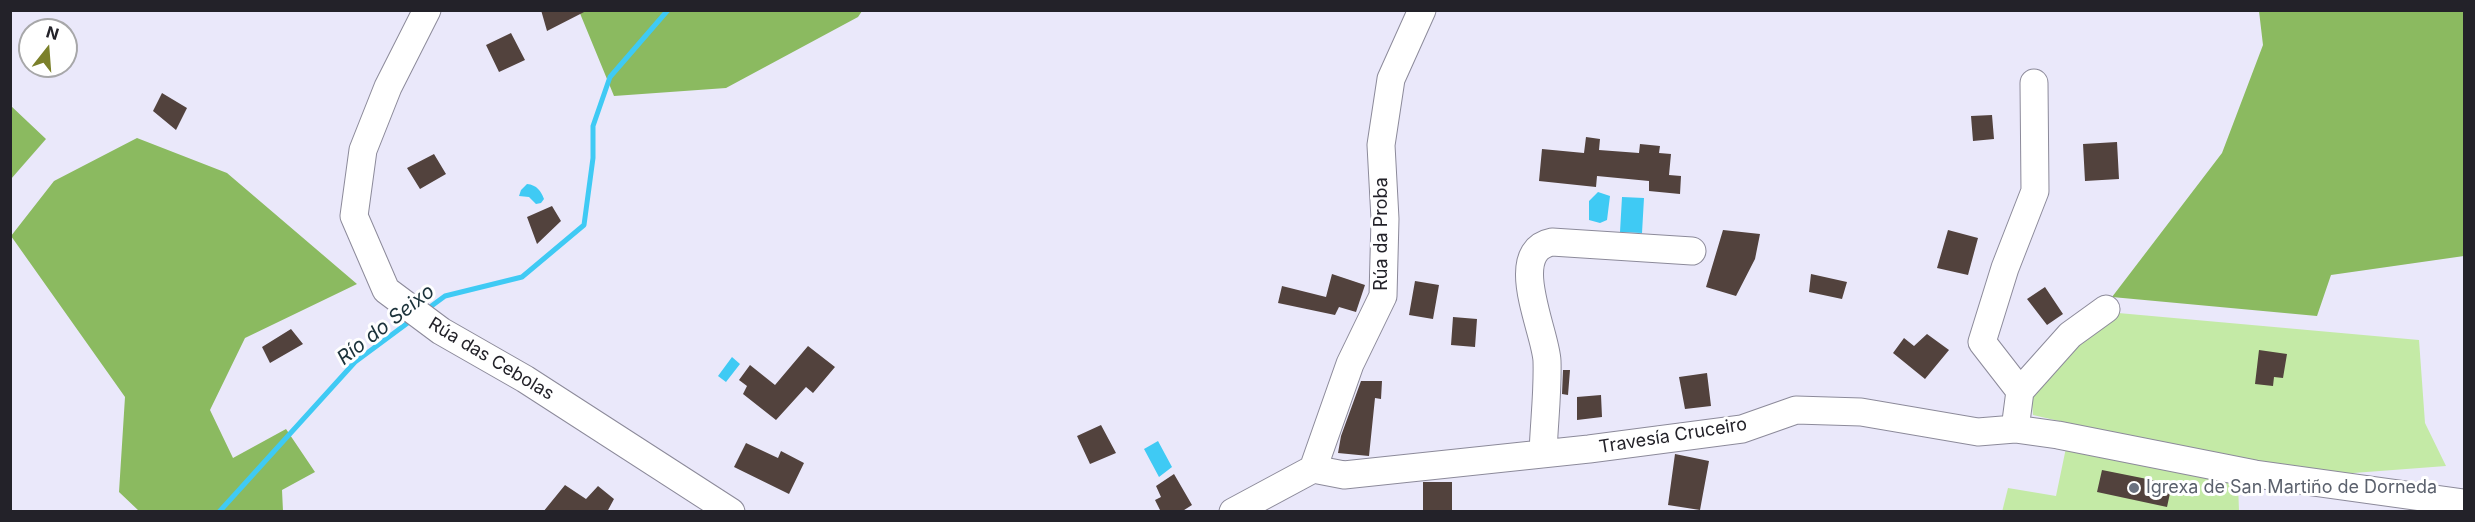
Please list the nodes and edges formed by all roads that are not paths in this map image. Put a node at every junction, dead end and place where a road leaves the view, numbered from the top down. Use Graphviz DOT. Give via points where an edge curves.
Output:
graph roads {
  1 [pos="428,10"];
  2 [pos="1422,10"];
  3 [pos="2034,83"];
  4 [pos="1692,251"];
  5 [pos="2106,309"];
  6 [pos="2020,391"];
  7 [pos="2015,429"];
  8 [pos="1543,454"];
  9 [pos="1313,469"];
  10 [pos="2464,503"];
  11 [pos="730,512"];
  12 [pos="1233,512"];
  1 -- 11 [label="street, Rúa das Cebolas" via="388,87 363,150 354,216 386,290 441,332 525,379"];
  2 -- 9 [label="street, Rúa da Proba" via="1391,79 1381,145 1385,219 1383,296 1350,364"];
  3 -- 6 [label="street" via="2034,190 1982,342"];
  4 -- 8 [label="street" via="1540,244 1532,255 1531,297 1547,359"];
  5 -- 6 [label="street" via="2070,335"];
  6 -- 7 [label="street"];
  7 -- 8 [label="street, Travesía Cruceiro" via="1978,432 1861,412 1796,410 1742,429"];
  7 -- 10 [label="street, Travesía Cruceiro" via="2255,474"];
  8 -- 9 [label="street, Travesía Cruceiro" via="1344,475"];
  9 -- 12 [label="street"];
}
